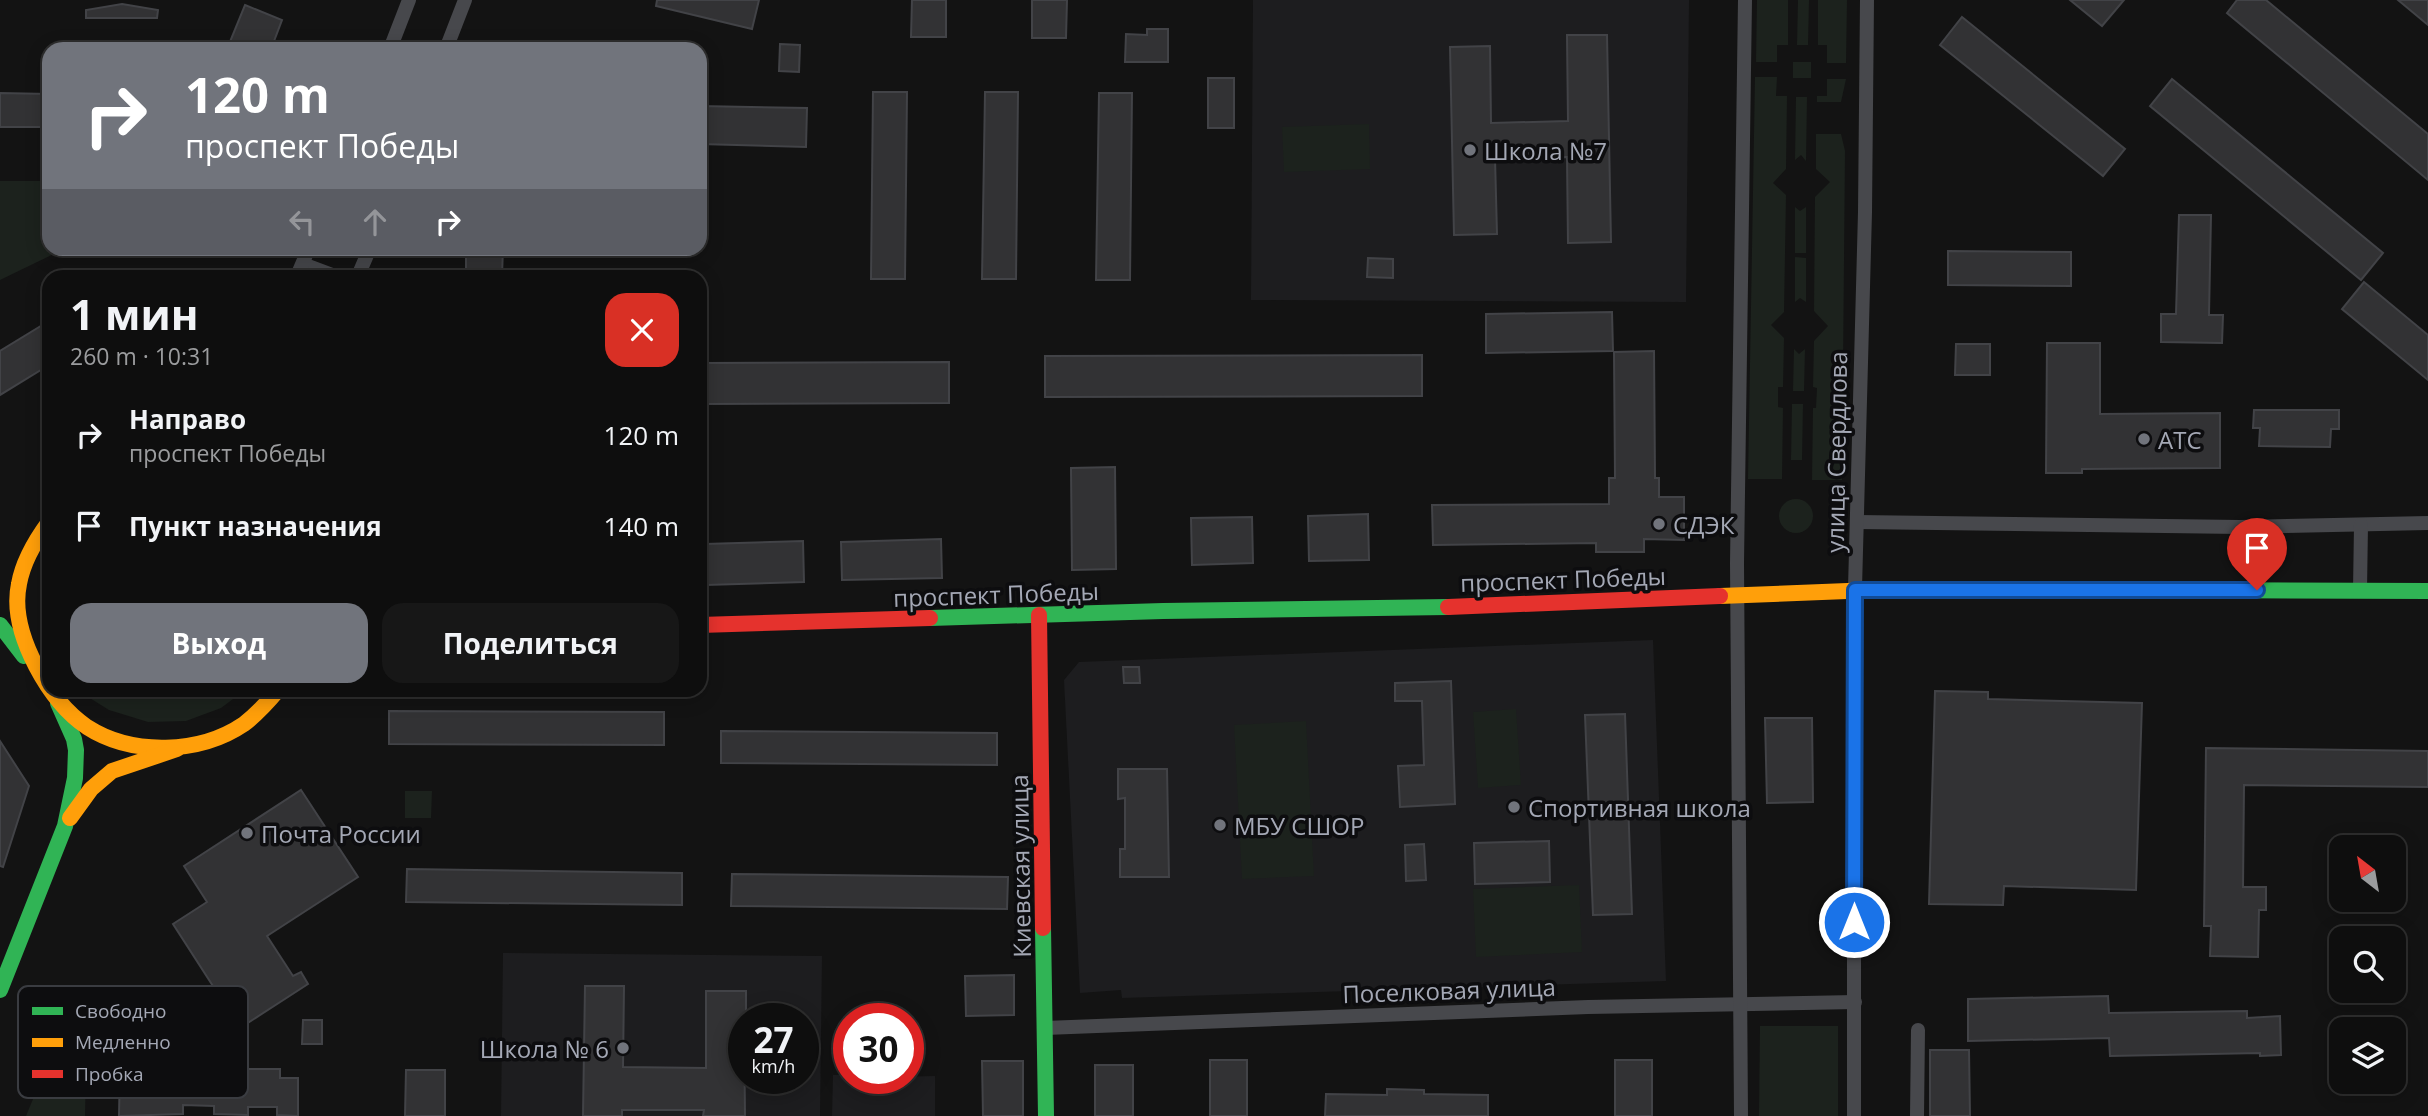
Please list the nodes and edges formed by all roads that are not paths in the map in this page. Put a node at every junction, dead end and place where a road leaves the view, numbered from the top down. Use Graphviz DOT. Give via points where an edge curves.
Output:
graph roads {
  1 [pos="409,0"];
  2 [pos="465,0"];
  3 [pos="1745,0"];
  4 [pos="1867,0"];
  5 [pos="393,42"];
  6 [pos="449,42"];
  7 [pos="1857,522"];
  8 [pos="2428,523"];
  9 [pos="2361,525"];
  10 [pos="42,531"];
  11 [pos="42,533"];
  12 [pos="5,572"];
  13 [pos="1855,590"];
  14 [pos="2360,590"];
  15 [pos="2428,591"];
  16 [pos="1737,595"];
  17 [pos="1039,615"];
  18 [pos="0,625"];
  19 [pos="707,625"];
  20 [pos="42,678"];
  21 [pos="42,679"];
  22 [pos="54,697"];
  23 [pos="272,697"];
  24 [pos="57,701"];
  25 [pos="184,747"];
  26 [pos="65,826"];
  27 [pos="0,990"];
  28 [pos="1855,1002"];
  29 [pos="1740,1005"];
  30 [pos="1045,1028"];
  31 [pos="1918,1030"];
  32 [pos="1046,1116"];
  33 [pos="1741,1116"];
  34 [pos="1854,1116"];
  35 [pos="1917,1116"];
  1 -- 5 [label="street"];
  2 -- 6 [label="street"];
  3 -- 16 [label="street"];
  4 -- 7 [label="street, улица Свердлова"];
  7 -- 9 [label="street"];
  7 -- 13 [label="street, улица Свердлова"];
  8 -- 9 [label="street"];
  9 -- 14 [label="street"];
  10 -- 12 [label="main road"];
  11 -- 20 [label="main road" via="27,559 17,596 28,650"];
  13 -- 14 [label="main road, проспект Победы"];
  13 -- 16 [label="main road, проспект Победы"];
  13 -- 28 [label="street, улица Свердлова"];
  14 -- 15 [label="main road, проспект Победы"];
  16 -- 17 [label="main road, проспект Победы"];
  16 -- 29 [label="street"];
  17 -- 19 [label="main road, проспект Победы"];
  17 -- 30 [label="main road, Киевская улица"];
  18 -- 21 [label="main road"];
  22 -- 24 [label="main road"];
  23 -- 25 [label="main road" via="230,732"];
  24 -- 25 [label="main road" via="99,735 148,748"];
  24 -- 26 [label="main road" via="76,751"];
  25 -- 26 [label="main road" via="100,779"];
  26 -- 27 [label="main road"];
  28 -- 29 [label="street, Поселковая улица"];
  28 -- 34 [label="street, улица Свердлова"];
  29 -- 30 [label="street, Поселковая улица"];
  29 -- 33 [label="street"];
  30 -- 32 [label="main road, Киевская улица"];
  31 -- 35 [label="street"];
}
